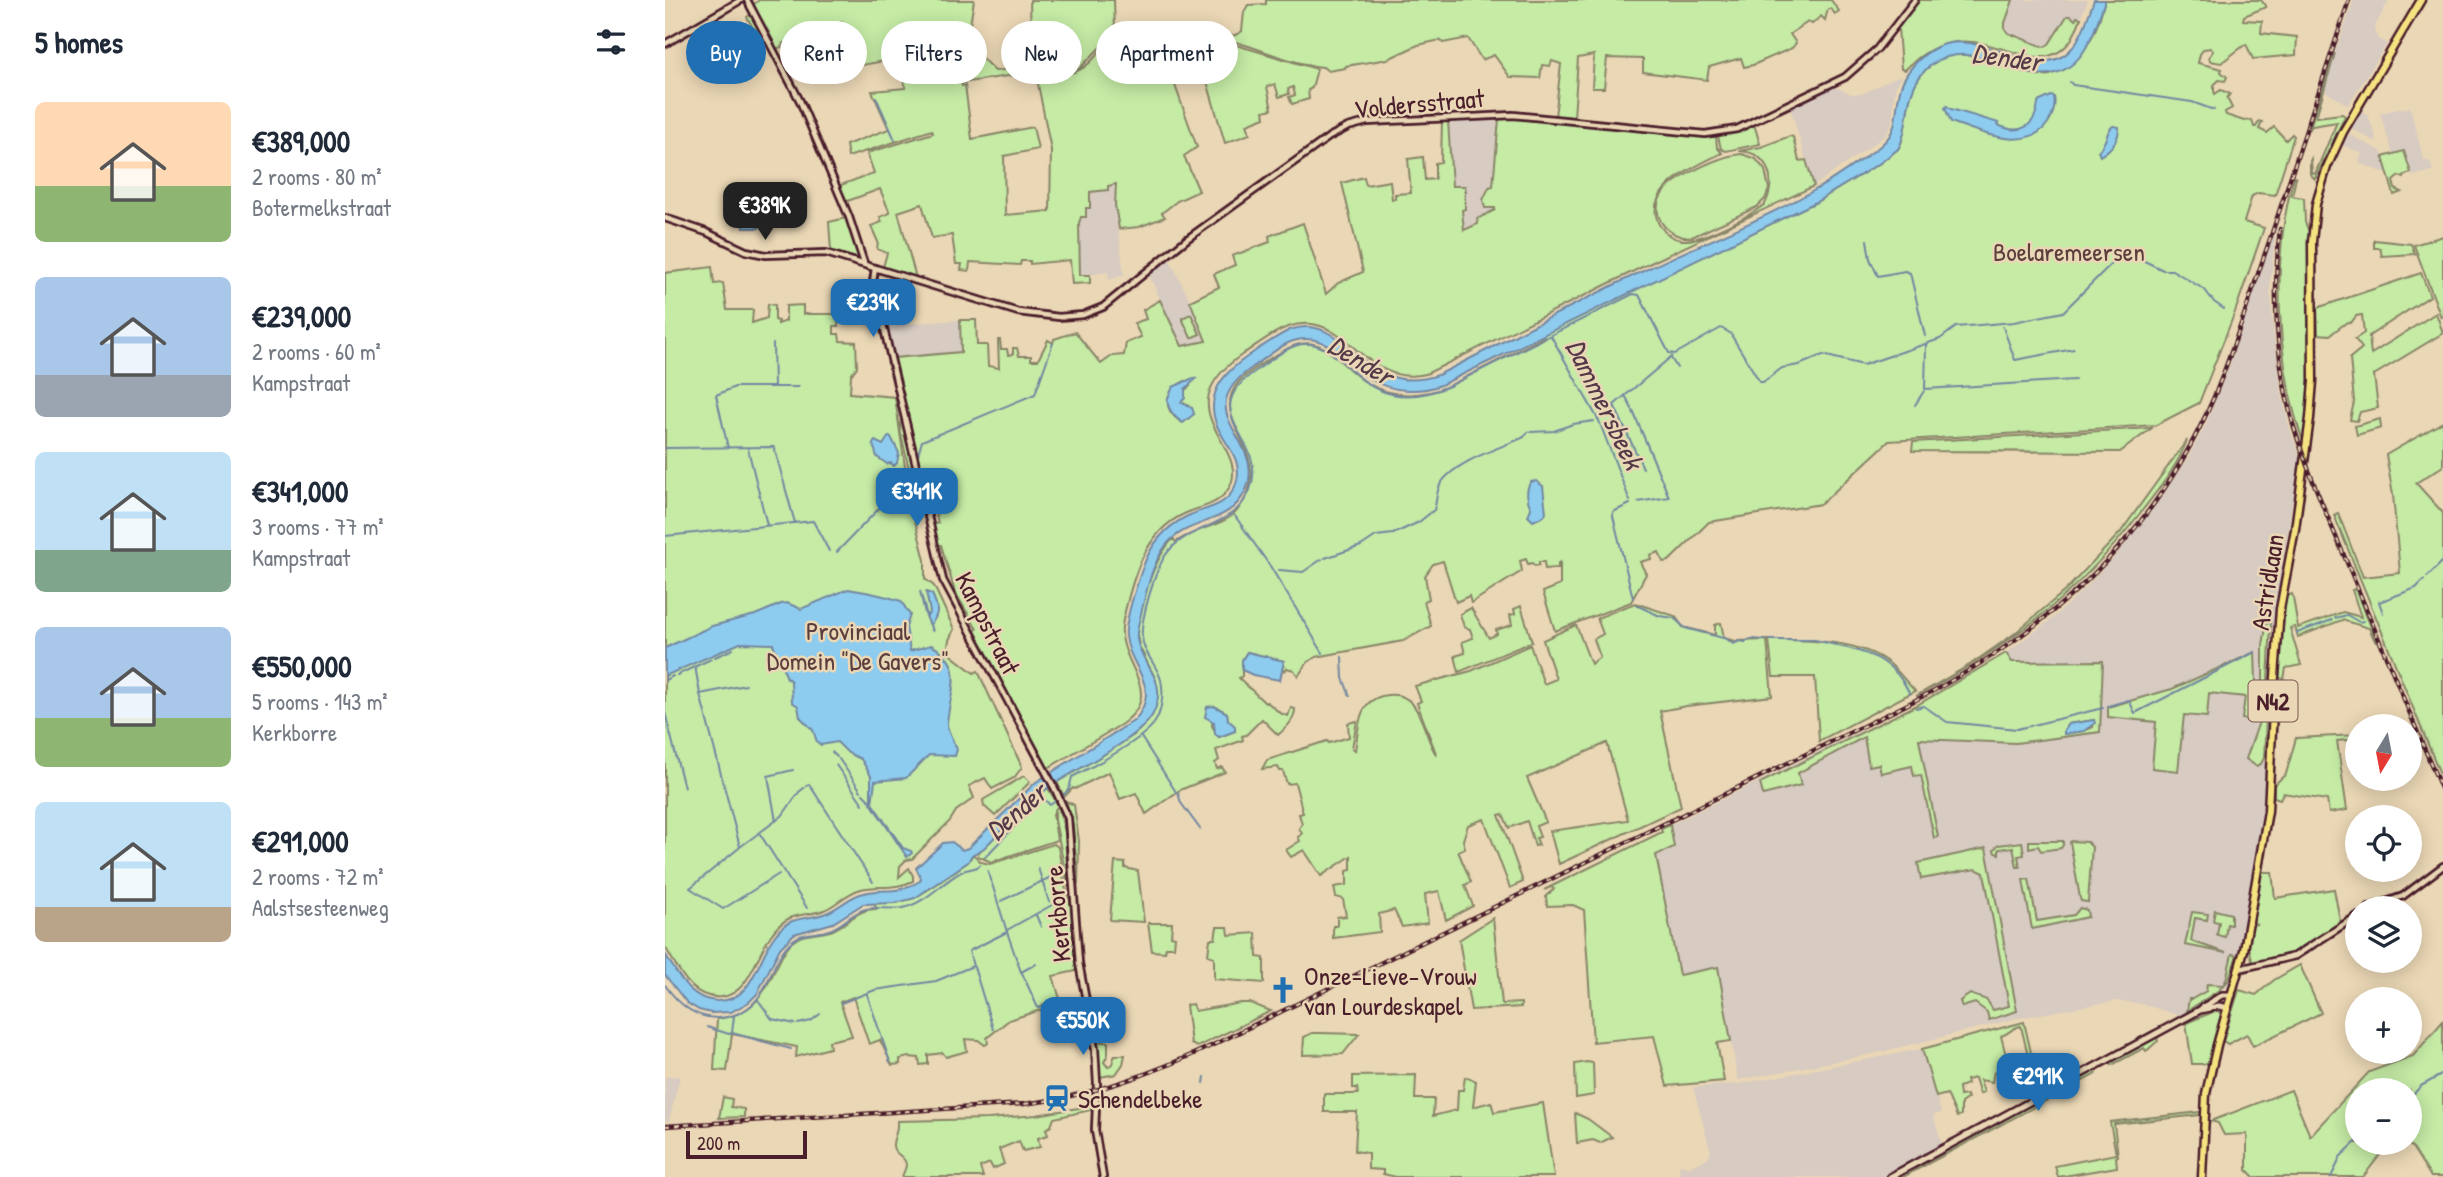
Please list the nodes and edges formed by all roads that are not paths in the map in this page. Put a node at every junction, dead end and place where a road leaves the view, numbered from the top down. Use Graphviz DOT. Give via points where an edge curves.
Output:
graph roads {
  1 [pos="741,0"];
  2 [pos="747,0"];
  3 [pos="1915,0"];
  4 [pos="2424,0"];
  5 [pos="665,44"];
  6 [pos="665,218"];
  7 [pos="864,263"];
  8 [pos="875,268"];
  9 [pos="1050,780"];
  10 [pos="2443,866"];
  11 [pos="2403,896"];
  12 [pos="2345,924"];
  13 [pos="2239,969"];
  14 [pos="2232,995"];
  15 [pos="2228,1008"];
  16 [pos="2200,1010"];
  17 [pos="1103,1177"];
  18 [pos="1890,1177"];
  19 [pos="2202,1177"];
  1 -- 5 [label="street"];
  2 -- 7 [label="street" via="800,101"];
  3 -- 8 [label="street, Voldersstraat" via="1877,49 1845,77 1725,132 1705,134 1513,115 1379,120 1348,127 1187,239 1103,307 1083,315 1019,312"];
  4 -- 13 [label="main road, Astridlaan / N42" via="2343,132 2316,204 2310,418 2280,609 2268,811"];
  6 -- 7 [label="street, Voldersstraat" via="757,254 826,253"];
  7 -- 8 [label="street, Voldersstraat"];
  8 -- 9 [label="street, Kampstraat" via="873,282 943,580"];
  9 -- 17 [label="street, Kerkborre" via="1068,818 1079,963 1095,1049 1095,1130"];
  10 -- 11 [label="street"];
  12 -- 13 [label="street" via="2295,956"];
  13 -- 14 [label="main road, Astridlaan / N42"];
  14 -- 15 [label="main road, Astridlaan / N42"];
  14 -- 16 [label="main road" via="2222,995"];
  15 -- 16 [label="main road"];
  15 -- 19 [label="main road, Astridlaan / N42" via="2206,1094"];
  16 -- 18 [label="main road"];
}
